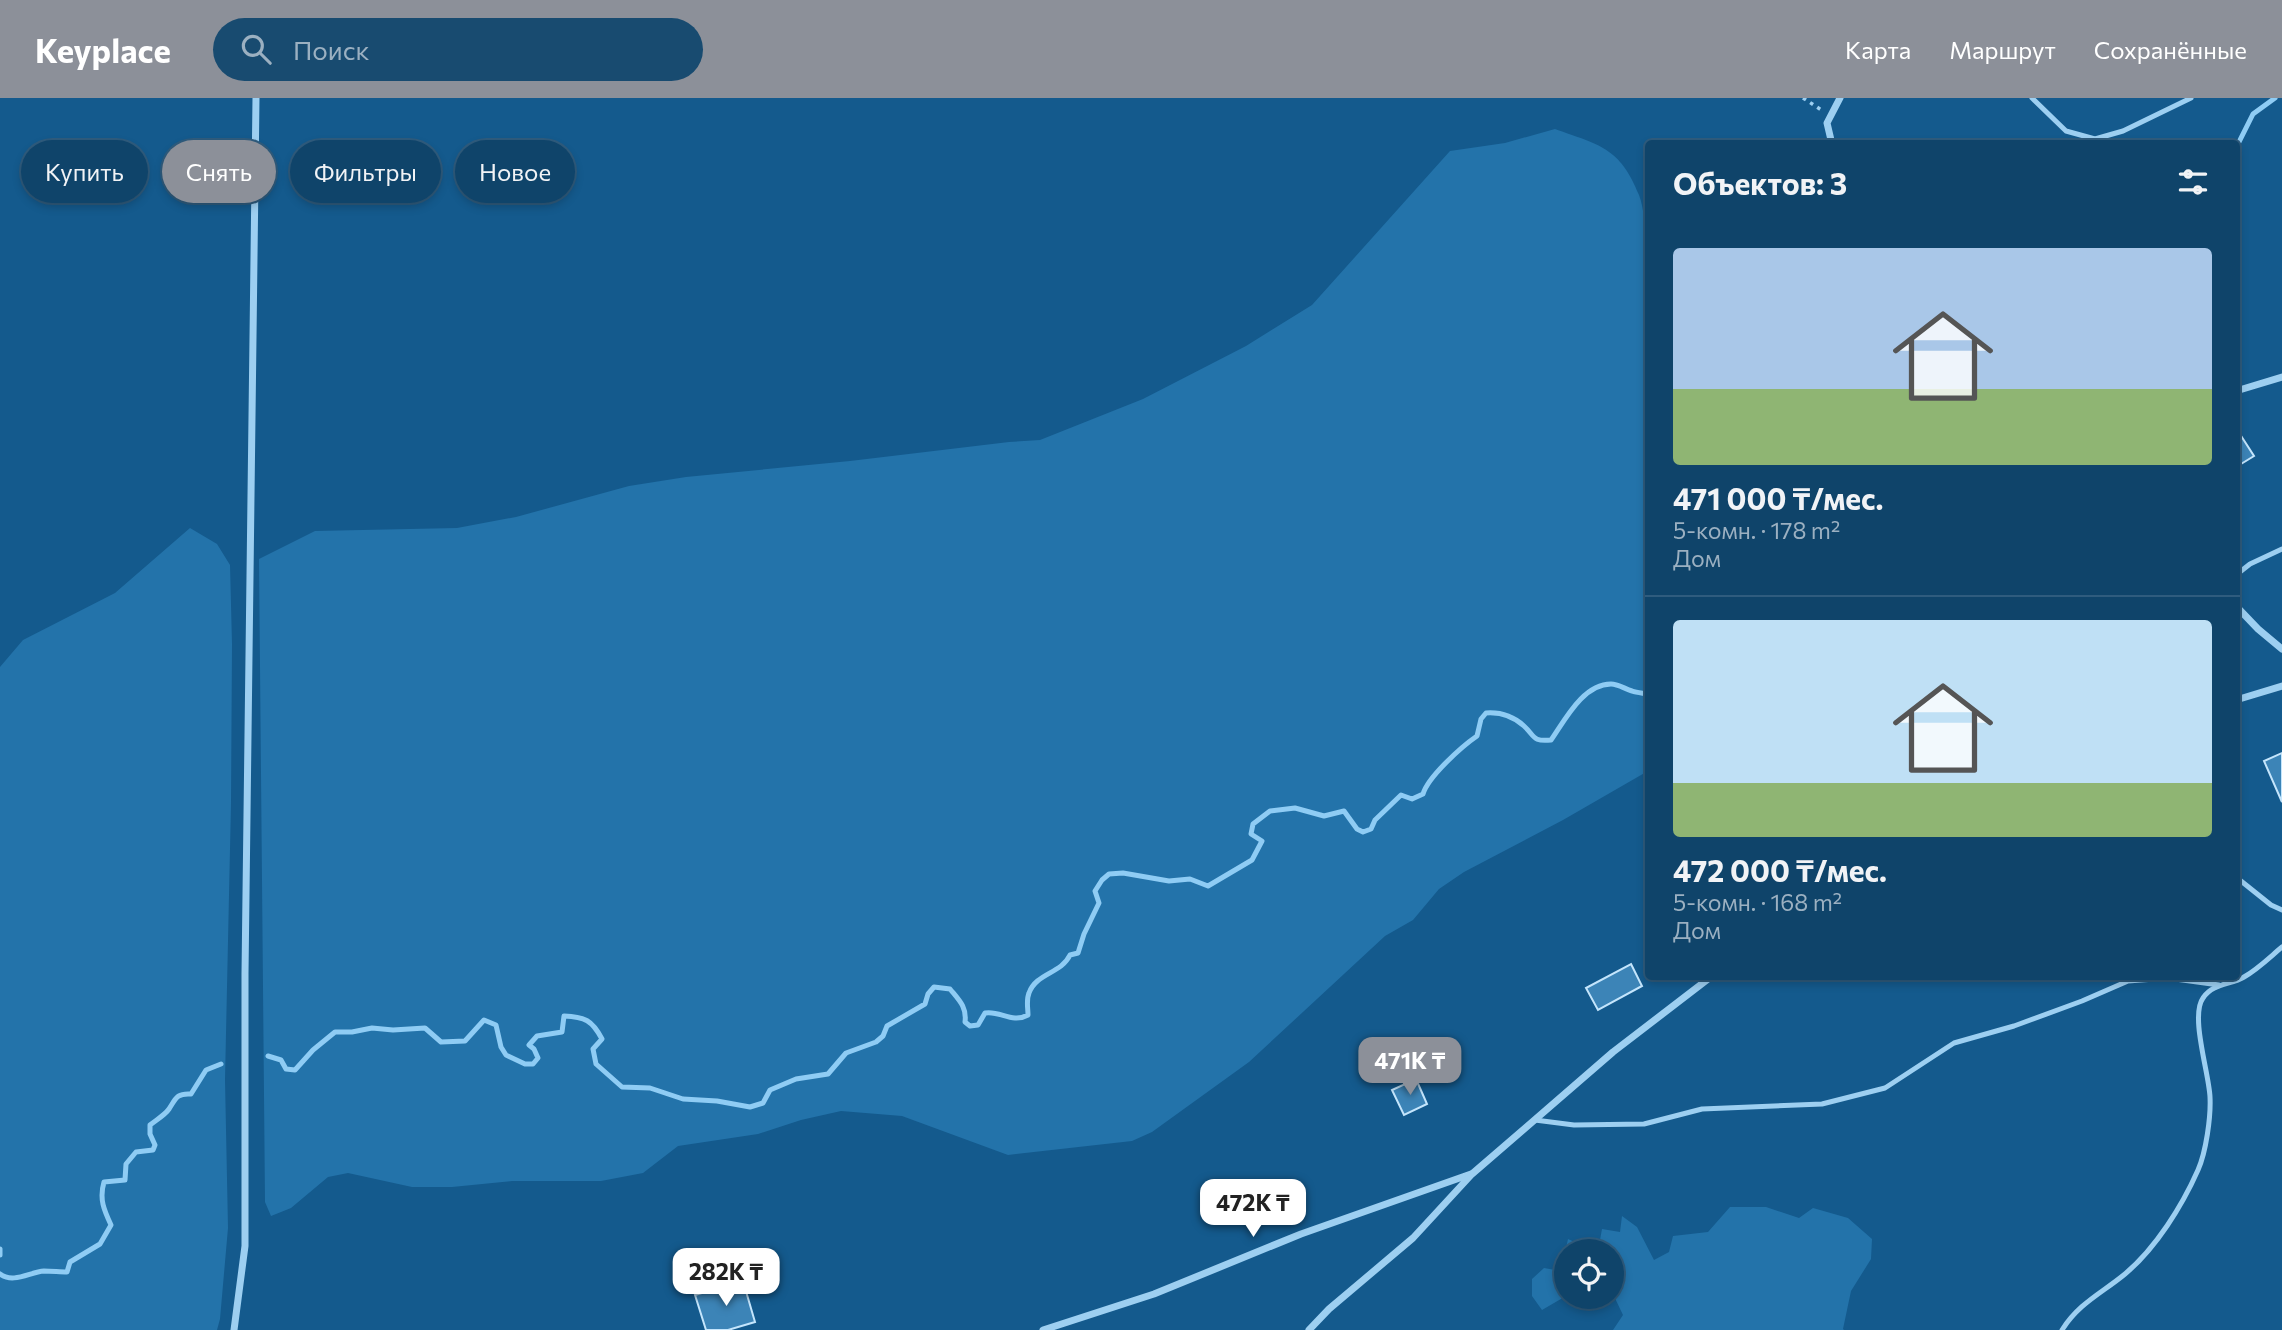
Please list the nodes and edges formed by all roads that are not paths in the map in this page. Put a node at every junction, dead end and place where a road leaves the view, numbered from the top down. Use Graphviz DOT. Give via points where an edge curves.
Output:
graph roads {
  1 [pos="256,98"];
  2 [pos="1840,98"];
  3 [pos="2032,98"];
  4 [pos="2191,98"];
  5 [pos="1831,140"];
  6 [pos="2282,377"];
  7 [pos="2240,390"];
  8 [pos="2282,549"];
  9 [pos="2240,572"];
  10 [pos="2240,610"];
  11 [pos="2282,649"];
  12 [pos="2282,686"];
  13 [pos="2240,699"];
  14 [pos="2240,880"];
  15 [pos="2282,910"];
  16 [pos="2282,947"];
  17 [pos="1708,980"];
  18 [pos="2141,980"];
  19 [pos="2182,980"];
  20 [pos="2238,980"];
  21 [pos="2240,980"];
  22 [pos="2218,985"];
  23 [pos="1535,1120"];
  24 [pos="1472,1174"];
  25 [pos="234,1330"];
  26 [pos="1043,1330"];
  27 [pos="1309,1330"];
  28 [pos="2062,1330"];
  1 -- 25 [label="street" via="245,1247"];
  2 -- 5 [label="street" via="1827,122"];
  3 -- 4 [label="lane" via="2066,131 2095,139 2123,131"];
  6 -- 7 [label="street"];
  8 -- 9 [label="lane"];
  10 -- 11 [label="street"];
  12 -- 13 [label="street"];
  14 -- 15 [label="lane"];
  16 -- 21 [label="lane"];
  17 -- 23 [label="street" via="1612,1052"];
  18 -- 23 [label="lane" via="2128,981 2014,1026 1954,1042 1885,1088 1822,1104 1702,1109 1644,1124 1574,1125"];
  19 -- 22 [label="lane"];
  20 -- 22 [label="lane"];
  22 -- 28 [label="lane" via="2197,1009 2210,1097 2199,1168 2152,1246 2125,1274 2087,1300"];
  23 -- 24 [label="street"];
  24 -- 26 [label="street" via="1301,1234 1154,1294"];
  24 -- 27 [label="street" via="1413,1238"];
}
